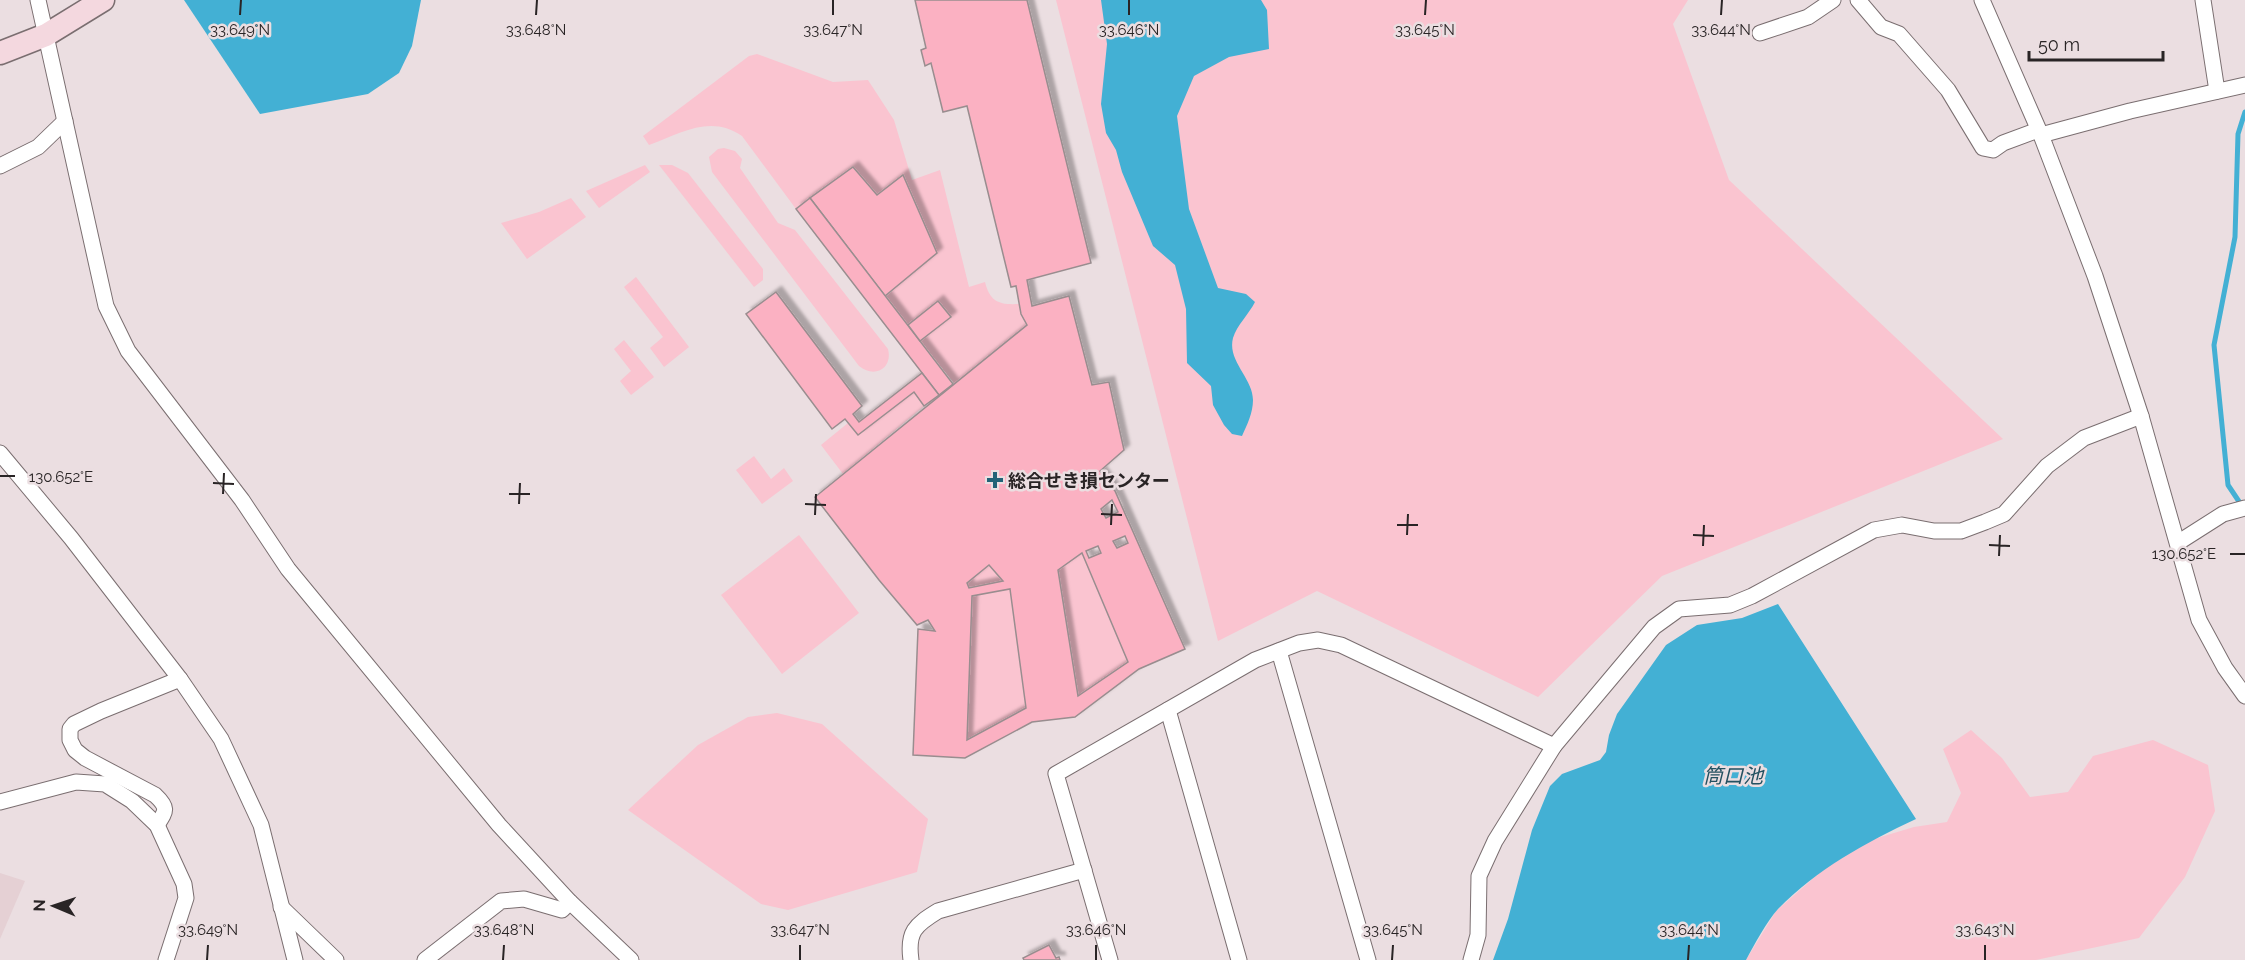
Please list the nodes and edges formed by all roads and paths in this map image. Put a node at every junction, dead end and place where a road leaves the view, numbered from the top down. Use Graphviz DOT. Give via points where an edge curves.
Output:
graph roads {
  1 [pos="38,0"];
  2 [pos="104,0"];
  3 [pos="1833,0"];
  4 [pos="1858,0"];
  5 [pos="1982,0"];
  6 [pos="2204,0"];
  7 [pos="1760,33"];
  8 [pos="46,35"];
  9 [pos="0,53"];
  10 [pos="2245,85"];
  11 [pos="2217,91"];
  12 [pos="65,121"];
  13 [pos="2040,132"];
  14 [pos="0,166"];
  15 [pos="2141,416"];
  16 [pos="0,453"];
  17 [pos="2245,508"];
  18 [pos="2179,542"];
  19 [pos="1279,651"];
  20 [pos="180,679"];
  21 [pos="2245,696"];
  22 [pos="1168,710"];
  23 [pos="1554,746"];
  24 [pos="0,802"];
  25 [pos="157,825"];
  26 [pos="1084,870"];
  27 [pos="570,902"];
  28 [pos="281,907"];
  29 [pos="166,960"];
  30 [pos="295,960"];
  31 [pos="336,960"];
  32 [pos="425,960"];
  33 [pos="631,960"];
  34 [pos="911,960"];
  35 [pos="1110,960"];
  36 [pos="1239,960"];
  37 [pos="1368,960"];
  38 [pos="1470,960"];
  1 -- 8 [label="street"];
  2 -- 8 [label="street"];
  3 -- 7 [label="street" via="1808,17"];
  4 -- 13 [label="street" via="1881,27 1899,34 1948,90 1983,148 1993,150"];
  5 -- 13 [label="street"];
  6 -- 11 [label="street"];
  8 -- 9 [label="street"];
  8 -- 12 [label="street"];
  10 -- 11 [label="street"];
  11 -- 13 [label="street"];
  12 -- 14 [label="street" via="38,147"];
  12 -- 27 [label="street" via="106,306 128,351 242,500 288,569 499,825"];
  13 -- 15 [label="street" via="2095,276"];
  15 -- 18 [label="street"];
  15 -- 23 [label="street" via="2084,438 2047,466 2004,513 1985,522 1961,531 1902,525 1874,530 1730,605 1679,609 1654,627"];
  16 -- 20 [label="street"];
  17 -- 18 [label="street" via="2223,514"];
  18 -- 21 [label="street" via="2199,620"];
  19 -- 22 [label="street" via="1255,660"];
  19 -- 23 [label="street" via="1318,640 1341,645"];
  19 -- 37 [label="street"];
  20 -- 25 [label="street" via="70,729 75,750 161,801 165,812"];
  20 -- 28 [label="street" via="221,740 246,788 261,825"];
  22 -- 26 [label="street" via="1056,774"];
  22 -- 36 [label="street"];
  23 -- 38 [label="street" via="1495,842 1479,876 1478,936"];
  24 -- 25 [label="street" via="76,782 105,784 132,801"];
  25 -- 29 [label="street" via="179,870 186,898"];
  26 -- 34 [label="street" via="938,911 913,931 909,943"];
  26 -- 35 [label="street"];
  27 -- 32 [label="street" via="562,910 524,899 501,901"];
  27 -- 33 [label="street"];
  28 -- 30 [label="street"];
  28 -- 31 [label="street"];
}
